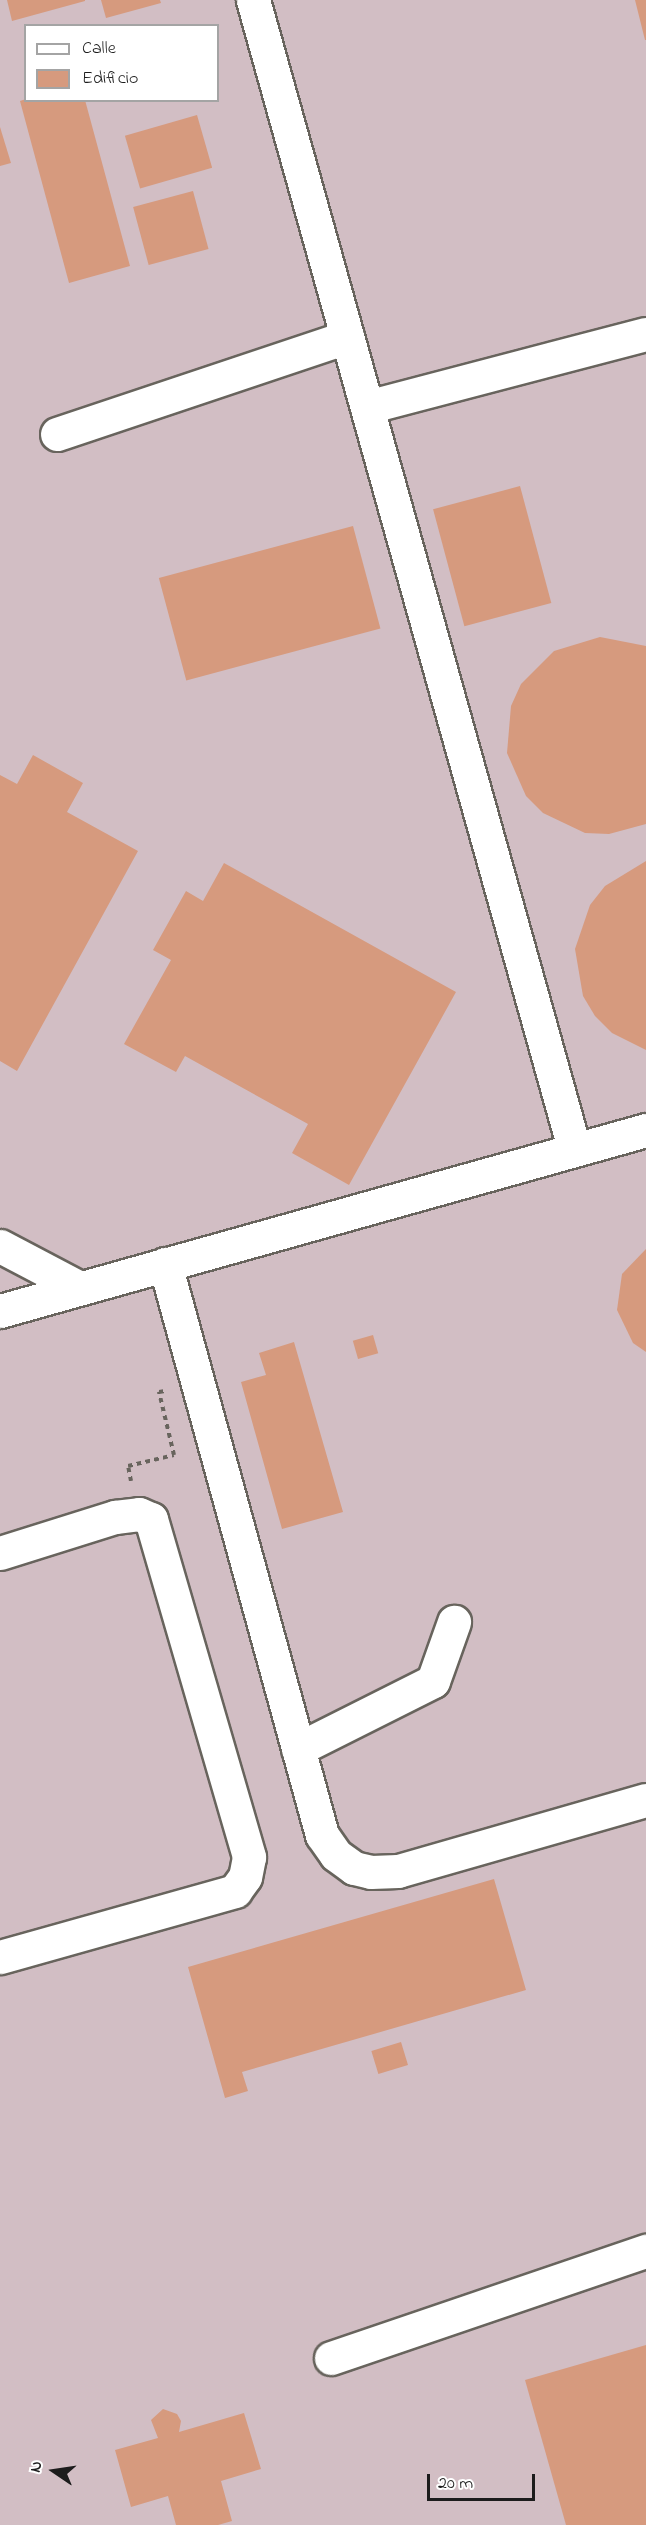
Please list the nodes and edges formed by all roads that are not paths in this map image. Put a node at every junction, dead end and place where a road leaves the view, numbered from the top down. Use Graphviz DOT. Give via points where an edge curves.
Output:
graph roads {
  1 [pos="253,0"];
  2 [pos="646,334"];
  3 [pos="347,337"];
  4 [pos="366,407"];
  5 [pos="57,434"];
  6 [pos="646,1130"];
  7 [pos="574,1148"];
  8 [pos="0,1245"];
  9 [pos="165,1264"];
  10 [pos="80,1288"];
  11 [pos="0,1311"];
  12 [pos="0,1553"];
  13 [pos="454,1622"];
  14 [pos="298,1749"];
  15 [pos="646,1800"];
  16 [pos="0,1957"];
  17 [pos="646,2251"];
  18 [pos="331,2358"];
  1 -- 3 [label="lane"];
  2 -- 4 [label="lane"];
  3 -- 4 [label="lane"];
  3 -- 5 [label="lane"];
  4 -- 7 [label="lane"];
  6 -- 7 [label="lane"];
  7 -- 9 [label="lane"];
  8 -- 10 [label="lane"];
  9 -- 10 [label="lane"];
  9 -- 14 [label="lane"];
  10 -- 11 [label="lane"];
  12 -- 16 [label="lane" via="115,1517 139,1514 151,1519 157,1528 249,1857 245,1877 235,1891"];
  13 -- 14 [label="lane" via="433,1681"];
  14 -- 15 [label="lane" via="322,1835 336,1855 354,1868 371,1872 398,1871"];
  17 -- 18 [label="lane"];
}
